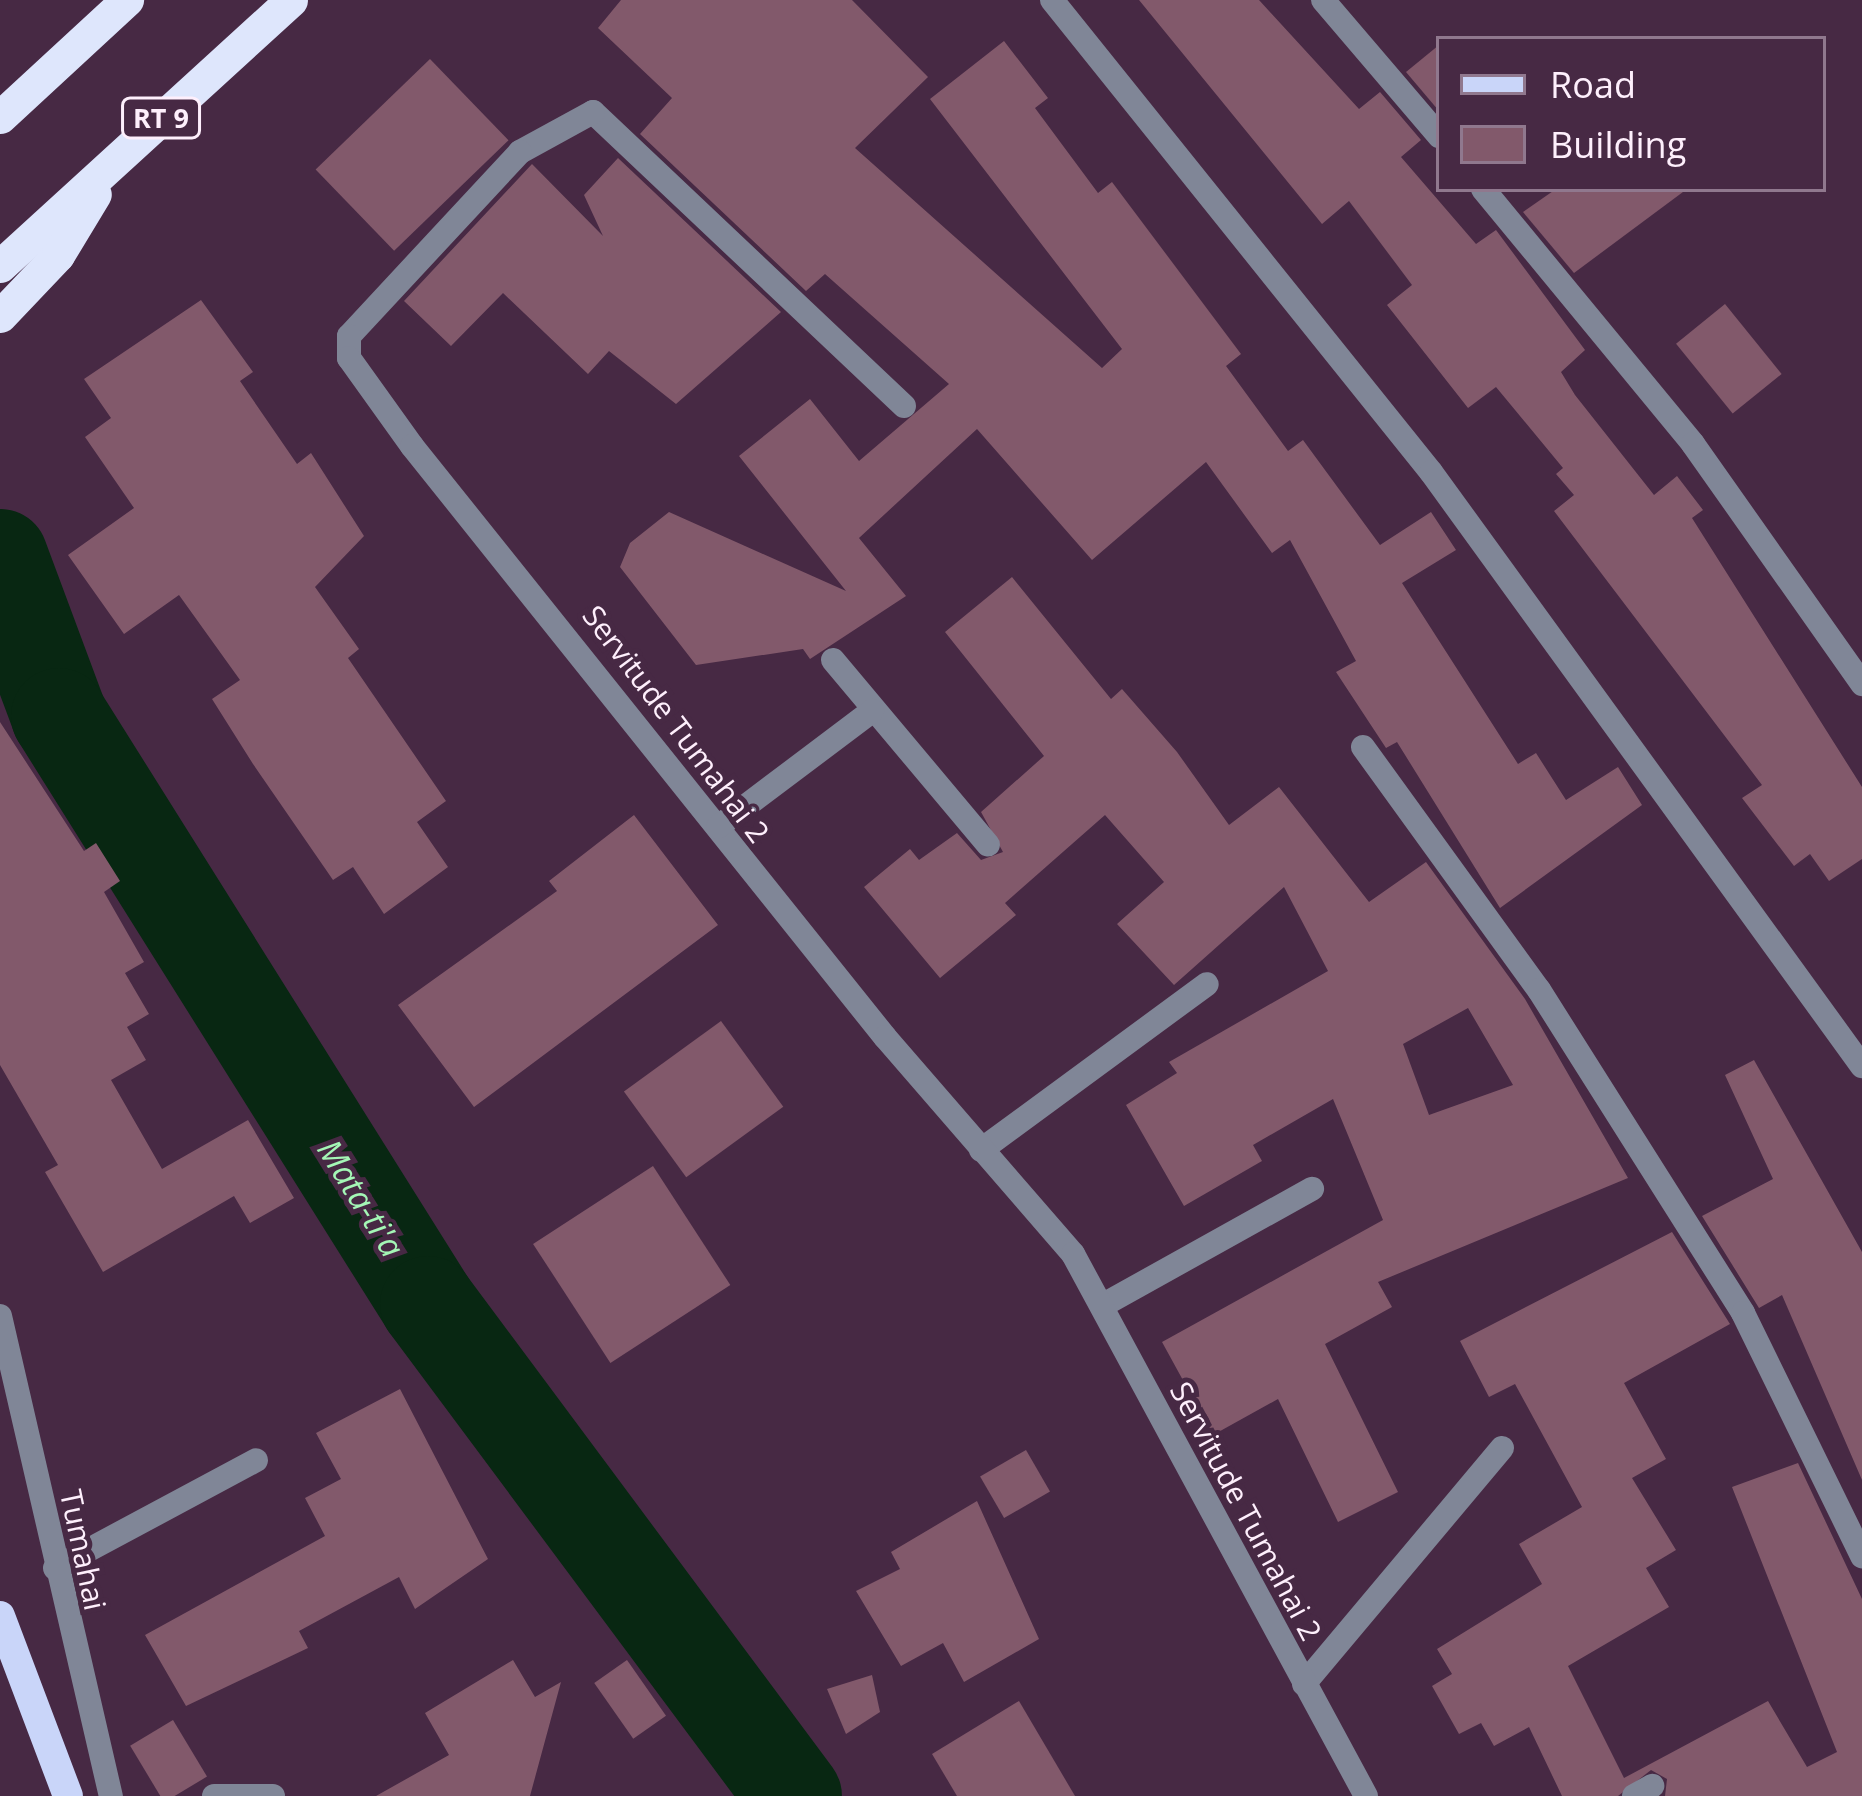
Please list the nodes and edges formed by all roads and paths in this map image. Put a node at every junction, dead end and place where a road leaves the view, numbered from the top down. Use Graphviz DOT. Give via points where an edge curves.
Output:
graph roads {
  1 [pos="127,0"];
  2 [pos="291,0"];
  3 [pos="1052,0"];
  4 [pos="1323,0"];
  5 [pos="12,106"];
  6 [pos="1436,132"];
  7 [pos="1485,192"];
  8 [pos="45,246"];
  9 [pos="0,266"];
  10 [pos="0,316"];
  11 [pos="904,406"];
  12 [pos="833,660"];
  13 [pos="1862,684"];
  14 [pos="872,711"];
  15 [pos="1364,747"];
  16 [pos="718,826"];
  17 [pos="988,845"];
  18 [pos="1207,984"];
  19 [pos="1862,1066"];
  20 [pos="981,1150"];
  21 [pos="1312,1189"];
  22 [pos="1105,1304"];
  23 [pos="0,1316"];
  24 [pos="1502,1448"];
  25 [pos="256,1460"];
  26 [pos="1862,1556"];
  27 [pos="55,1568"];
  28 [pos="0,1616"];
  29 [pos="1304,1684"];
  30 [pos="68,1796"];
  31 [pos="111,1796"];
  32 [pos="214,1796"];
  33 [pos="273,1796"];
  34 [pos="1366,1796"];
  1 -- 5 [label="highway"];
  2 -- 8 [label="highway, RT 9" via="118,156"];
  3 -- 19 [label="street" via="1431,472"];
  4 -- 6 [label="street"];
  7 -- 13 [label="street" via="1668,412"];
  8 -- 9 [label="highway, RT 9"];
  8 -- 10 [label="highway"];
  11 -- 16 [label="street, Servitude Tumahai 2" via="593,112 520,152 349,336 349,358 412,446"];
  12 -- 14 [label="street"];
  14 -- 16 [label="street"];
  14 -- 17 [label="street"];
  15 -- 26 [label="street" via="1539,990 1743,1313"];
  16 -- 20 [label="street, Servitude Tumahai 2"];
  18 -- 20 [label="street"];
  20 -- 22 [label="street, Servitude Tumahai 2" via="1045,1216"];
  21 -- 22 [label="street"];
  22 -- 29 [label="street, Servitude Tumahai 2"];
  23 -- 27 [label="street, Tumahai"];
  24 -- 29 [label="street"];
  25 -- 27 [label="street"];
  27 -- 31 [label="street, Tumahai"];
  28 -- 30 [label="main road"];
  29 -- 34 [label="street, Servitude Tumahai 2"];
  32 -- 33 [label="street"];
}
